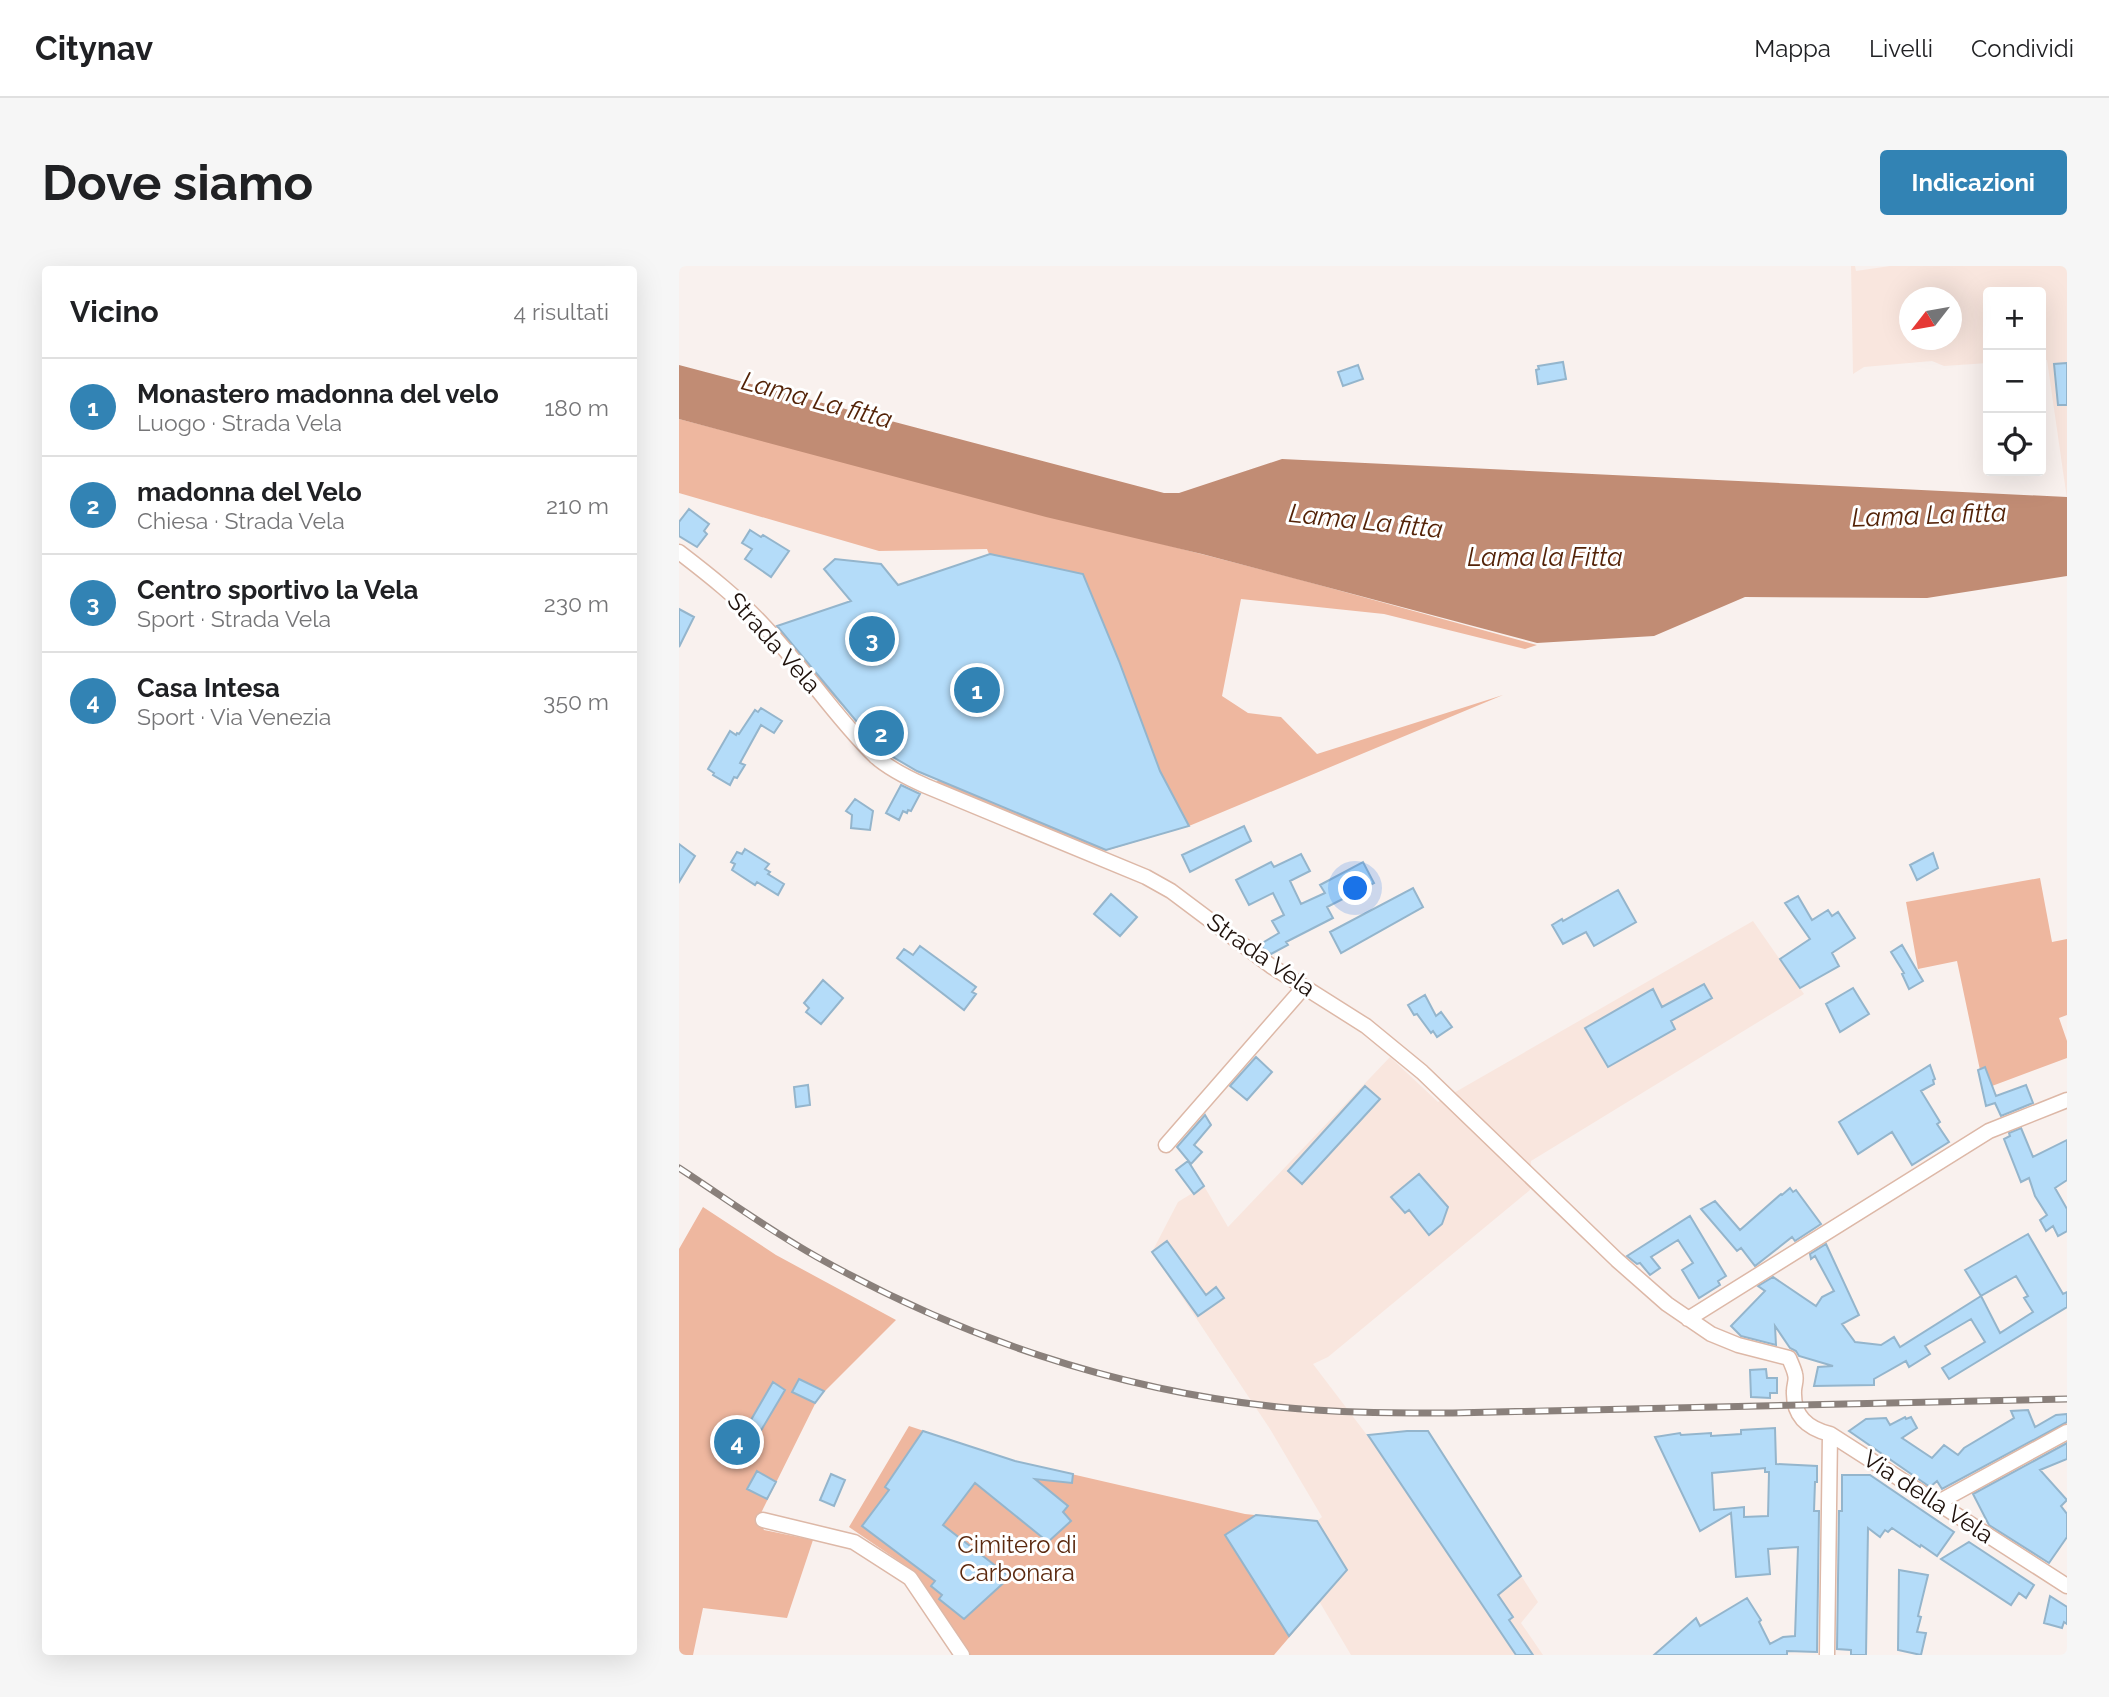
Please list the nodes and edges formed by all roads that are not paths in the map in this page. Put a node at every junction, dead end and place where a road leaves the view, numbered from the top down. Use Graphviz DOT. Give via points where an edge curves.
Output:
graph roads {
  1 [pos="679,552"];
  2 [pos="1304,987"];
  3 [pos="2067,1100"];
  4 [pos="1166,1145"];
  5 [pos="1688,1319"];
  6 [pos="1795,1405"];
  7 [pos="2067,1432"];
  8 [pos="1830,1434"];
  9 [pos="1937,1503"];
  10 [pos="763,1520"];
  11 [pos="2067,1586"];
  12 [pos="962,1655"];
  13 [pos="1827,1655"];
  1 -- 2 [label="street, Strada Vela" via="765,627 877,757 938,791 1146,877"];
  2 -- 4 [label="street"];
  2 -- 5 [label="street, Strada Vela" via="1366,1026 1422,1072 1617,1260"];
  3 -- 5 [label="street" via="1989,1131"];
  5 -- 6 [label="street, Strada Vela" via="1738,1345 1789,1358 1796,1376"];
  6 -- 8 [label="street, Via della Vela" via="1801,1420"];
  7 -- 9 [label="street"];
  8 -- 9 [label="street, Via della Vela"];
  8 -- 13 [label="street"];
  9 -- 11 [label="street, Via della Vela"];
  10 -- 12 [label="street" via="854,1542 910,1577"];
}
